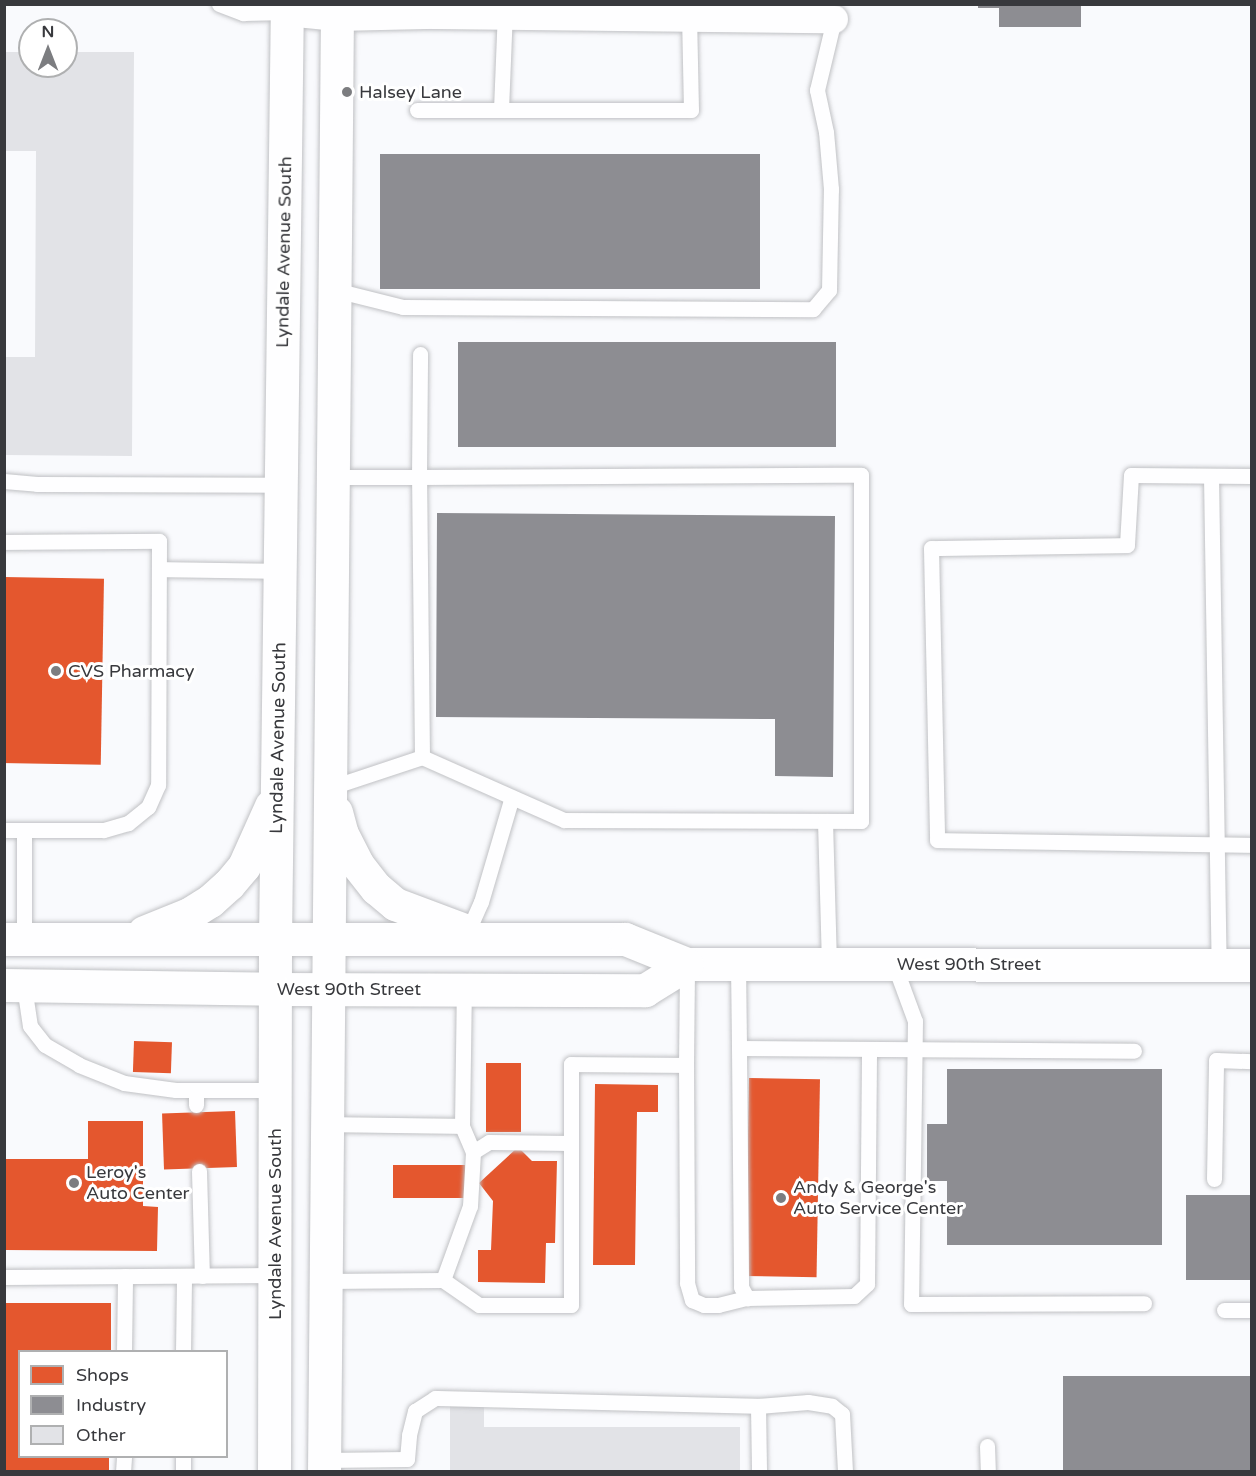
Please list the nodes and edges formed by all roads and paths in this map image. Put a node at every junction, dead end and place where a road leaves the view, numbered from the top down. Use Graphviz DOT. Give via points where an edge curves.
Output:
graph roads {
  1 [pos="219,4"];
  2 [pos="287,8"];
  3 [pos="505,10"];
  4 [pos="337,11"];
  5 [pos="689,18"];
  6 [pos="834,19"];
  7 [pos="417,110"];
  8 [pos="501,110"];
  9 [pos="335,290"];
  10 [pos="420,354"];
  11 [pos="1211,476"];
  12 [pos="1251,476"];
  13 [pos="333,477"];
  14 [pos="419,477"];
  15 [pos="4,481"];
  16 [pos="281,485"];
  17 [pos="4,542"];
  18 [pos="159,569"];
  19 [pos="280,571"];
  20 [pos="422,757"];
  21 [pos="329,788"];
  22 [pos="277,790"];
  23 [pos="512,796"];
  24 [pos="825,821"];
  25 [pos="4,830"];
  26 [pos="24,830"];
  27 [pos="1219,845"];
  28 [pos="1251,845"];
  29 [pos="481,935"];
  30 [pos="129,938"];
  31 [pos="14,939"];
  32 [pos="275,940"];
  33 [pos="328,940"];
  34 [pos="687,964"];
  35 [pos="738,964"];
  36 [pos="829,964"];
  37 [pos="894,964"];
  38 [pos="1219,965"];
  39 [pos="1251,965"];
  40 [pos="14,985"];
  41 [pos="327,988"];
  42 [pos="274,989"];
  43 [pos="464,989"];
  44 [pos="739,1048"];
  45 [pos="869,1050"];
  46 [pos="915,1050"];
  47 [pos="1134,1051"];
  48 [pos="1251,1061"];
  49 [pos="686,1065"];
  50 [pos="274,1090"];
  51 [pos="327,1124"];
  52 [pos="462,1126"];
  53 [pos="571,1143"];
  54 [pos="473,1152"];
  55 [pos="199,1171"];
  56 [pos="1214,1179"];
  57 [pos="274,1275"];
  58 [pos="125,1276"];
  59 [pos="184,1276"];
  60 [pos="202,1276"];
  61 [pos="4,1277"];
  62 [pos="443,1280"];
  63 [pos="325,1281"];
  64 [pos="747,1298"];
  65 [pos="1144,1303"];
  66 [pos="1224,1310"];
  67 [pos="1251,1310"];
  68 [pos="124,1350"];
  69 [pos="183,1350"];
  70 [pos="758,1406"];
  71 [pos="987,1446"];
  72 [pos="408,1465"];
  73 [pos="324,1466"];
  74 [pos="274,1472"];
  75 [pos="759,1472"];
  76 [pos="845,1472"];
  77 [pos="988,1472"];
  1 -- 2 [label="lane" via="243,13"];
  2 -- 4 [label="street"];
  2 -- 16 [label="main road, Lyndale Avenue South"];
  3 -- 4 [label="street"];
  3 -- 5 [label="street"];
  3 -- 8 [label="lane"];
  4 -- 9 [label="main road"];
  5 -- 6 [label="street"];
  5 -- 8 [label="lane" via="691,110"];
  6 -- 9 [label="lane" via="817,90 826,132 831,189 829,290 813,309 403,306"];
  7 -- 8 [label="lane"];
  9 -- 13 [label="main road"];
  10 -- 14 [label="lane"];
  11 -- 12 [label="lane"];
  11 -- 27 [label="lane"];
  11 -- 27 [label="lane" via="1131,475 1127,545 931,548 936,828 937,840"];
  13 -- 14 [label="lane"];
  13 -- 21 [label="main road"];
  14 -- 20 [label="lane"];
  14 -- 24 [label="lane" via="861,475 861,821"];
  15 -- 16 [label="lane"];
  16 -- 19 [label="main road, Lyndale Avenue South"];
  17 -- 18 [label="lane" via="159,541"];
  18 -- 19 [label="lane"];
  18 -- 26 [label="lane" via="158,785 148,807 128,823 103,830"];
  19 -- 22 [label="main road, Lyndale Avenue South"];
  20 -- 21 [label="lane"];
  20 -- 23 [label="lane"];
  21 -- 29 [label="main road" via="342,834 357,864 376,888 395,904"];
  21 -- 33 [label="main road"];
  22 -- 30 [label="main road" via="244,866 229,884 189,914"];
  22 -- 32 [label="main road, Lyndale Avenue South"];
  23 -- 24 [label="lane" via="564,820"];
  23 -- 29 [label="lane" via="481,902"];
  24 -- 36 [label="lane"];
  25 -- 26 [label="lane"];
  26 -- 31 [label="lane"];
  27 -- 28 [label="lane"];
  27 -- 38 [label="lane"];
  29 -- 33 [label="main road, West 90th Street"];
  29 -- 34 [label="main road, West 90th Street" via="625,939"];
  30 -- 31 [label="main road, West 90th Street"];
  30 -- 32 [label="main road, West 90th Street"];
  32 -- 33 [label="main road, West 90th Street"];
  32 -- 42 [label="main road, Lyndale Avenue South"];
  33 -- 41 [label="main road"];
  34 -- 35 [label="main road, West 90th Street"];
  34 -- 43 [label="main road, West 90th Street" via="645,990"];
  34 -- 49 [label="lane"];
  35 -- 36 [label="main road, West 90th Street"];
  35 -- 44 [label="lane"];
  36 -- 37 [label="main road, West 90th Street"];
  37 -- 38 [label="main road, West 90th Street"];
  37 -- 46 [label="lane" via="915,1021"];
  38 -- 39 [label="main road, West 90th Street"];
  40 -- 42 [label="main road, West 90th Street"];
  40 -- 50 [label="lane" via="30,1026 45,1045 79,1065 124,1083 196,1097"];
  41 -- 42 [label="main road, West 90th Street"];
  41 -- 43 [label="main road, West 90th Street"];
  41 -- 51 [label="main road"];
  42 -- 50 [label="main road, Lyndale Avenue South"];
  43 -- 52 [label="lane"];
  44 -- 45 [label="lane"];
  44 -- 64 [label="lane" via="741,1287"];
  45 -- 46 [label="lane"];
  45 -- 64 [label="lane" via="867,1284 854,1296"];
  46 -- 47 [label="lane"];
  46 -- 65 [label="lane" via="911,1304"];
  48 -- 56 [label="lane" via="1216,1060"];
  49 -- 53 [label="lane" via="570,1064"];
  49 -- 64 [label="lane" via="687,1282 692,1300 704,1305"];
  50 -- 57 [label="main road, Lyndale Avenue South"];
  51 -- 52 [label="lane"];
  51 -- 63 [label="main road"];
  52 -- 54 [label="lane"];
  53 -- 54 [label="lane" via="489,1142"];
  53 -- 62 [label="lane" via="571,1305 479,1305"];
  54 -- 62 [label="lane" via="470,1206"];
  55 -- 60 [label="lane"];
  57 -- 60 [label="lane"];
  57 -- 74 [label="main road, Lyndale Avenue South"];
  58 -- 59 [label="lane"];
  58 -- 61 [label="lane"];
  58 -- 68 [label="lane"];
  59 -- 60 [label="lane"];
  59 -- 69 [label="lane"];
  62 -- 63 [label="lane"];
  63 -- 73 [label="main road"];
  66 -- 67 [label="lane"];
  70 -- 72 [label="lane" via="435,1398 415,1411"];
  70 -- 75 [label="lane"];
  70 -- 76 [label="lane" via="808,1402 832,1406 842,1414"];
  71 -- 77 [label="lane"];
  72 -- 73 [label="lane"];
}
